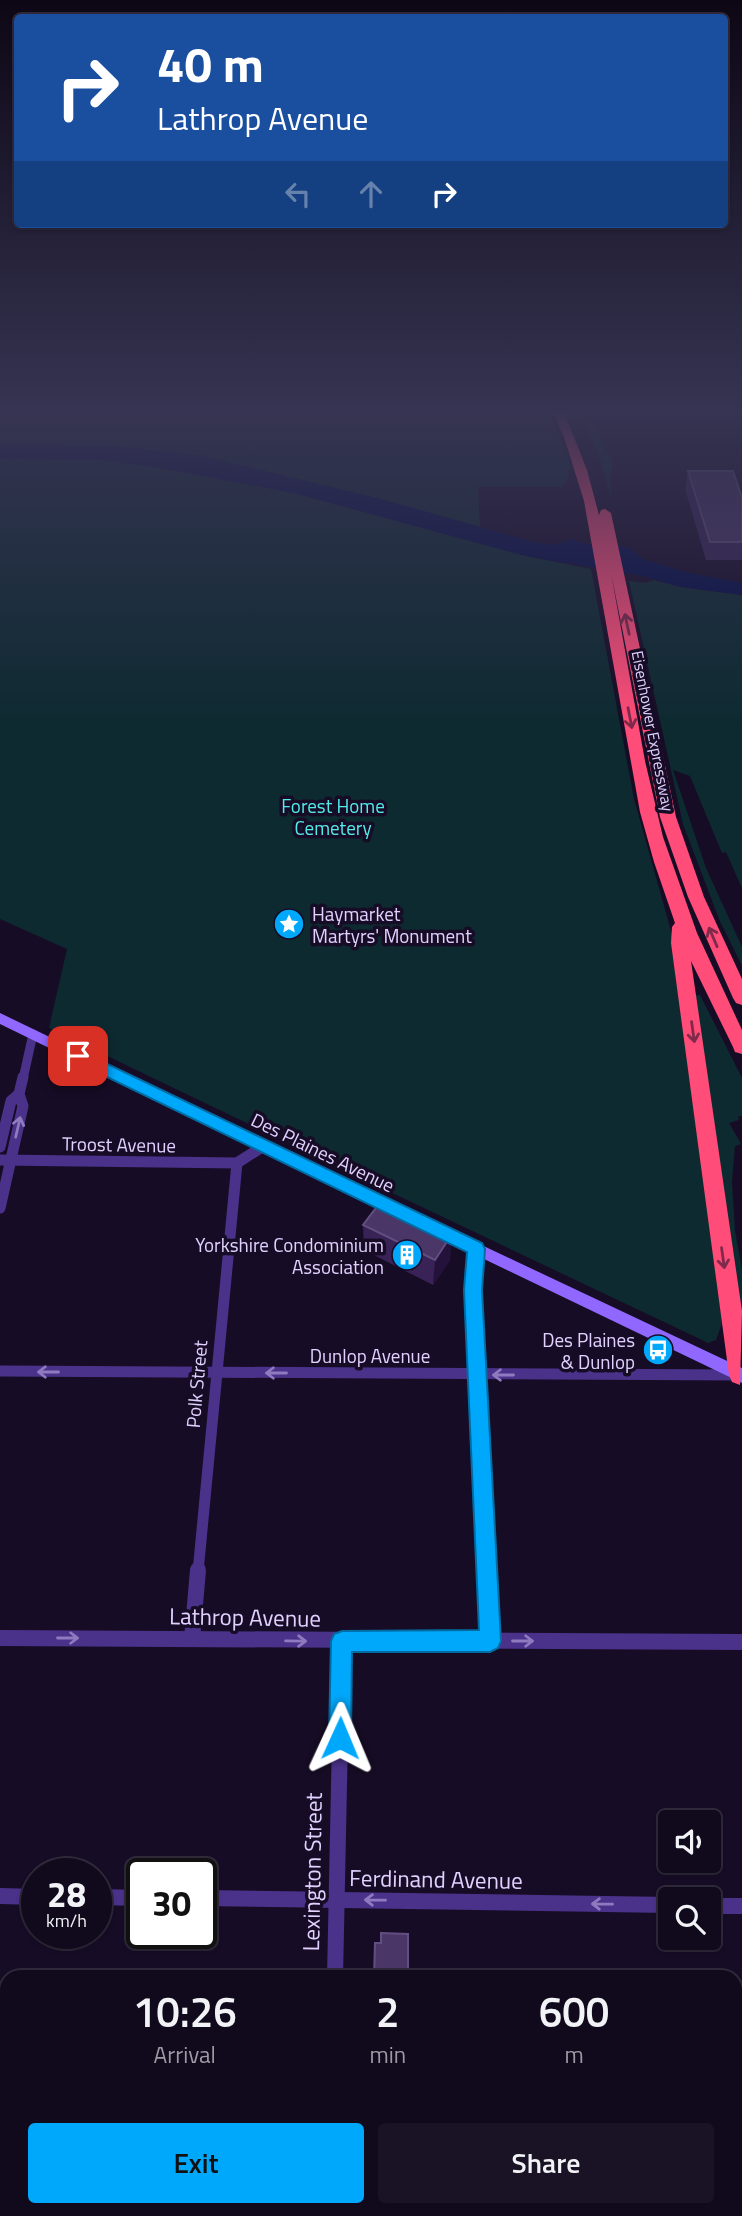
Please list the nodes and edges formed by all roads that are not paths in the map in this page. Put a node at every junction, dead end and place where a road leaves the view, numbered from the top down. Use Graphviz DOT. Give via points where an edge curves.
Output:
graph roads {
  1 [pos="595,515"];
  2 [pos="601,515"];
  3 [pos="604,545"];
  4 [pos="611,579"];
  5 [pos="681,916"];
  6 [pos="742,999"];
  7 [pos="0,1018"];
  8 [pos="33,1034"];
  9 [pos="742,1047"];
  10 [pos="19,1094"];
  11 [pos="0,1146"];
  12 [pos="262,1147"];
  13 [pos="5,1160"];
  14 [pos="237,1164"];
  15 [pos="0,1208"];
  16 [pos="476,1249"];
  17 [pos="0,1371"];
  18 [pos="216,1373"];
  19 [pos="477,1375"];
  20 [pos="741,1376"];
  21 [pos="0,1638"];
  22 [pos="192,1639"];
  23 [pos="342,1641"];
  24 [pos="490,1641"];
  25 [pos="742,1642"];
  26 [pos="0,1896"];
  27 [pos="21,1897"];
  28 [pos="217,1898"];
  29 [pos="336,1900"];
  30 [pos="658,1905"];
  31 [pos="721,1906"];
  32 [pos="742,1906"];
  33 [pos="335,1970"];
  1 -- 3 [label="highway, Eisenhower Expressway"];
  2 -- 3 [label="highway, Eisenhower Expressway"];
  3 -- 4 [label="highway, Eisenhower Expressway"];
  4 -- 5 [label="highway, Eisenhower Expressway, one-way" via="649,809"];
  6 -- 4 [label="highway, Eisenhower Expressway, one-way" via="696,897 668,817"];
  5 -- 9 [label="highway, Eisenhower Expressway"];
  5 -- 20 [label="highway, one-way" via="680,943"];
  7 -- 8 [label="main road, Des Plaines Avenue"];
  8 -- 10 [label="street"];
  8 -- 12 [label="main road, Des Plaines Avenue"];
  10 -- 11 [label="street" via="11,1101"];
  13 -- 10 [label="street, one-way" via="23,1106"];
  12 -- 14 [label="street"];
  12 -- 16 [label="main road, Des Plaines Avenue"];
  13 -- 14 [label="street, Troost Avenue"];
  13 -- 15 [label="street"];
  14 -- 18 [label="street, Polk Street"];
  16 -- 19 [label="street"];
  16 -- 20 [label="main road, Des Plaines Avenue"];
  18 -- 17 [label="street, Dunlop Avenue, one-way"];
  19 -- 18 [label="street, Dunlop Avenue, one-way"];
  18 -- 22 [label="street, Polk Street"];
  20 -- 19 [label="street, Dunlop Avenue, one-way"];
  19 -- 24 [label="street"];
  21 -- 22 [label="street, Lathrop Avenue, one-way"];
  22 -- 23 [label="street, Lathrop Avenue, one-way"];
  23 -- 24 [label="street, Lathrop Avenue"];
  23 -- 29 [label="street, Lexington Street"];
  24 -- 25 [label="street, Lathrop Avenue, one-way"];
  26 -- 27 [label="street"];
  28 -- 29 [label="street, Ferdinand Avenue"];
  30 -- 29 [label="street, Ferdinand Avenue, one-way"];
  29 -- 33 [label="street, Lexington Street"];
  31 -- 32 [label="street"];
}
